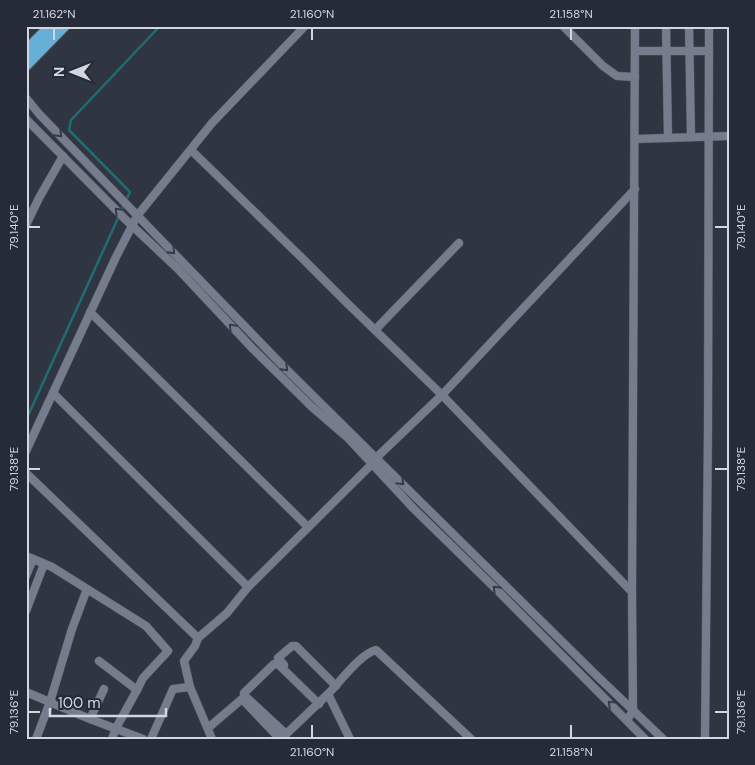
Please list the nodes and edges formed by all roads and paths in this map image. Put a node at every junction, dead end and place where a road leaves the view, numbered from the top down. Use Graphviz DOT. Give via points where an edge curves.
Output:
graph roads {
  1 [pos="51,26"];
  2 [pos="64,26"];
  3 [pos="305,26"];
  4 [pos="563,26"];
  5 [pos="635,26"];
  6 [pos="666,26"];
  7 [pos="689,26"];
  8 [pos="710,26"];
  9 [pos="26,51"];
  10 [pos="635,51"];
  11 [pos="667,51"];
  12 [pos="690,51"];
  13 [pos="709,51"];
  14 [pos="26,65"];
  15 [pos="635,77"];
  16 [pos="26,98"];
  17 [pos="26,119"];
  18 [pos="709,136"];
  19 [pos="729,136"];
  20 [pos="692,137"];
  21 [pos="668,138"];
  22 [pos="635,140"];
  23 [pos="191,150"];
  24 [pos="63,156"];
  25 [pos="635,189"];
  26 [pos="137,216"];
  27 [pos="26,225"];
  28 [pos="133,225"];
  29 [pos="459,243"];
  30 [pos="90,312"];
  31 [pos="375,330"];
  32 [pos="53,393"];
  33 [pos="442,395"];
  34 [pos="26,451"];
  35 [pos="374,461"];
  36 [pos="26,473"];
  37 [pos="308,527"];
  38 [pos="30,557"];
  39 [pos="44,564"];
  40 [pos="26,576"];
  41 [pos="248,587"];
  42 [pos="87,589"];
  43 [pos="632,592"];
  44 [pos="26,611"];
  45 [pos="198,638"];
  46 [pos="99,661"];
  47 [pos="336,686"];
  48 [pos="190,687"];
  49 [pos="104,688"];
  50 [pos="137,690"];
  51 [pos="26,692"];
  52 [pos="328,694"];
  53 [pos="50,702"];
  54 [pos="320,702"];
  55 [pos="633,711"];
  56 [pos="90,719"];
  57 [pos="627,720"];
  58 [pos="116,728"];
  59 [pos="208,728"];
  60 [pos="282,737"];
  61 [pos="36,739"];
  62 [pos="112,739"];
  63 [pos="143,739"];
  64 [pos="151,739"];
  65 [pos="212,739"];
  66 [pos="350,739"];
  67 [pos="471,739"];
  68 [pos="645,739"];
  69 [pos="662,739"];
  70 [pos="705,739"];
  1 -- 9 [label="highway"];
  2 -- 14 [label="highway"];
  3 -- 23 [label="street" via="212,123"];
  4 -- 15 [label="street" via="617,76"];
  5 -- 10 [label="street"];
  6 -- 11 [label="street"];
  7 -- 12 [label="street"];
  8 -- 13 [label="street"];
  10 -- 11 [label="street"];
  10 -- 15 [label="street"];
  11 -- 12 [label="street"];
  11 -- 21 [label="street"];
  12 -- 13 [label="street"];
  12 -- 20 [label="street"];
  13 -- 18 [label="street"];
  15 -- 22 [label="street"];
  16 -- 26 [label="street, one-way"];
  17 -- 24 [label="street"];
  18 -- 19 [label="street"];
  18 -- 20 [label="street"];
  18 -- 70 [label="street"];
  20 -- 21 [label="street"];
  21 -- 22 [label="street"];
  22 -- 25 [label="street"];
  23 -- 26 [label="street"];
  23 -- 31 [label="street"];
  24 -- 27 [label="street"];
  28 -- 24 [label="street, one-way"];
  25 -- 33 [label="street"];
  25 -- 43 [label="street"];
  26 -- 28 [label="street"];
  26 -- 35 [label="street, one-way"];
  28 -- 30 [label="street"];
  35 -- 28 [label="street, one-way" via="312,406"];
  29 -- 31 [label="street"];
  30 -- 32 [label="street"];
  30 -- 37 [label="street"];
  31 -- 33 [label="street"];
  32 -- 34 [label="street"];
  32 -- 41 [label="street"];
  33 -- 35 [label="street"];
  33 -- 43 [label="street"];
  35 -- 37 [label="street"];
  35 -- 55 [label="street, one-way"];
  57 -- 35 [label="street, one-way" via="414,509"];
  36 -- 45 [label="street"];
  37 -- 41 [label="street"];
  38 -- 39 [label="street"];
  38 -- 40 [label="street"];
  39 -- 42 [label="street"];
  39 -- 44 [label="street"];
  41 -- 45 [label="street" via="227,613"];
  42 -- 50 [label="street" via="146,626 168,651"];
  42 -- 53 [label="street"];
  43 -- 55 [label="street"];
  45 -- 48 [label="street" via="184,661"];
  46 -- 50 [label="street"];
  47 -- 52 [label="street"];
  47 -- 54 [label="street" via="296,646 278,658"];
  47 -- 67 [label="street" via="363,657 376,650"];
  48 -- 59 [label="street"];
  48 -- 64 [label="street" via="173,689"];
  49 -- 56 [label="street"];
  50 -- 58 [label="street"];
  51 -- 53 [label="street"];
  52 -- 54 [label="street"];
  52 -- 66 [label="street"];
  53 -- 56 [label="street"];
  53 -- 61 [label="street"];
  54 -- 60 [label="street"];
  54 -- 60 [label="street" via="274,664 244,695"];
  55 -- 57 [label="street"];
  55 -- 69 [label="street"];
  56 -- 58 [label="street"];
  57 -- 68 [label="street"];
  58 -- 62 [label="street"];
  58 -- 63 [label="street"];
  59 -- 60 [label="street" via="242,699"];
  59 -- 65 [label="street"];
}
